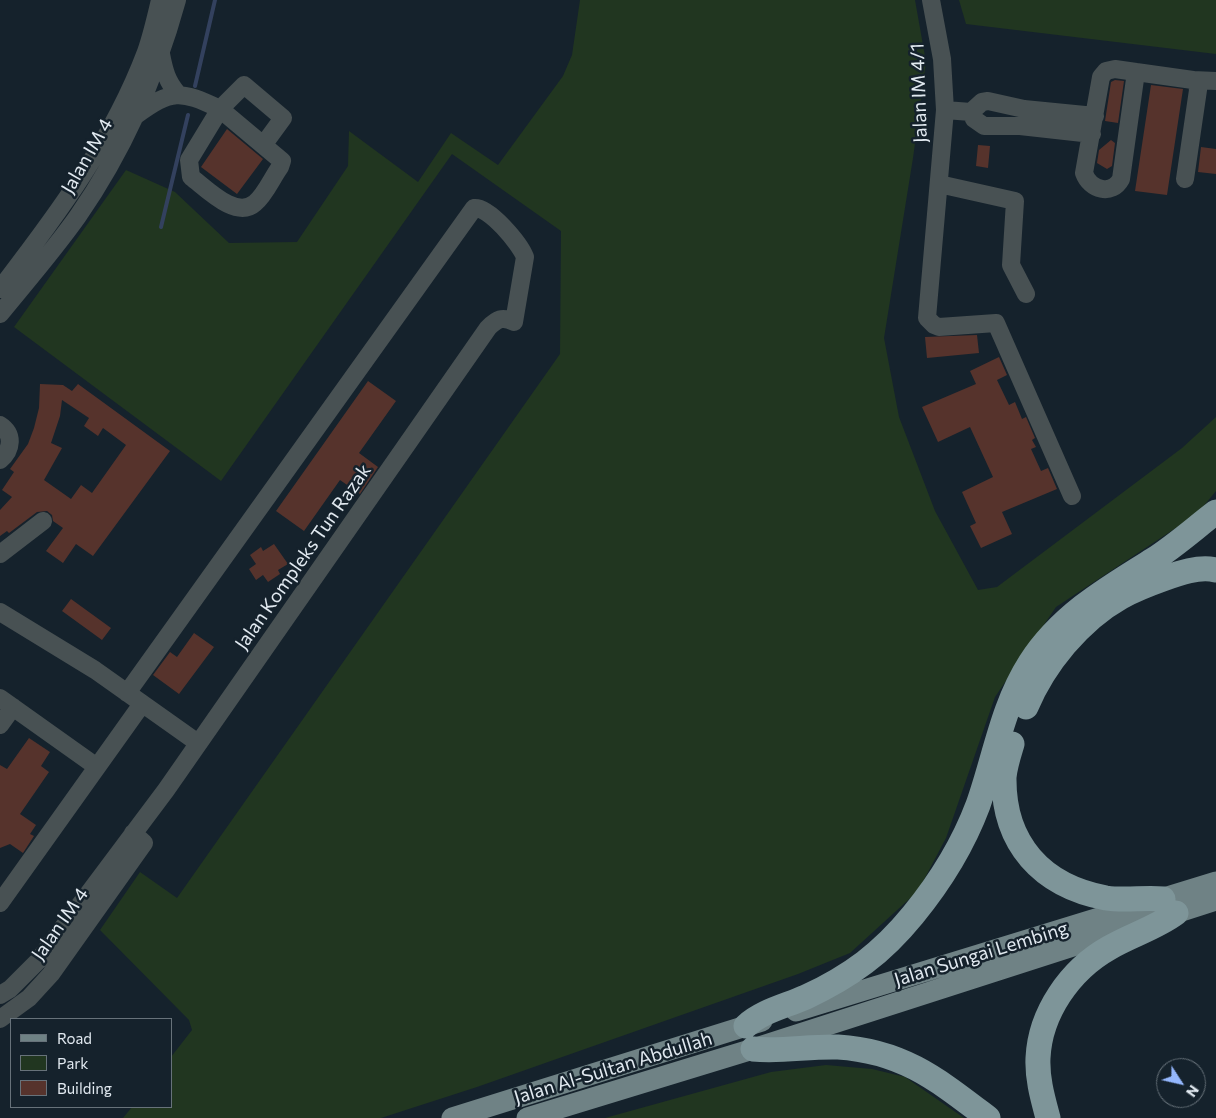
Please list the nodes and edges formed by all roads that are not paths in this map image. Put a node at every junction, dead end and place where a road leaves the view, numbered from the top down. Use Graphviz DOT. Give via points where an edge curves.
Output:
graph roads {
  1 [pos="160,0"];
  2 [pos="177,0"];
  3 [pos="931,0"];
  4 [pos="161,52"];
  5 [pos="1136,72"];
  6 [pos="1193,80"];
  7 [pos="1216,81"];
  8 [pos="178,94"];
  9 [pos="220,109"];
  10 [pos="945,110"];
  11 [pos="971,112"];
  12 [pos="1095,116"];
  13 [pos="133,118"];
  14 [pos="1092,134"];
  15 [pos="264,144"];
  16 [pos="1185,179"];
  17 [pos="939,184"];
  18 [pos="0,289"];
  19 [pos="1026,294"];
  20 [pos="0,314"];
  21 [pos="0,425"];
  22 [pos="0,460"];
  23 [pos="1072,496"];
  24 [pos="1216,512"];
  25 [pos="43,521"];
  26 [pos="0,554"];
  27 [pos="1216,570"];
  28 [pos="0,612"];
  29 [pos="127,693"];
  30 [pos="6,702"];
  31 [pos="142,704"];
  32 [pos="0,725"];
  33 [pos="198,743"];
  34 [pos="97,767"];
  35 [pos="138,838"];
  36 [pos="1216,882"];
  37 [pos="1216,900"];
  38 [pos="0,903"];
  39 [pos="1170,906"];
  40 [pos="0,995"];
  41 [pos="0,1019"];
  42 [pos="749,1038"];
  43 [pos="452,1118"];
  44 [pos="527,1118"];
  45 [pos="988,1118"];
  46 [pos="1048,1118"];
  1 -- 18 [label="street, Jalan IM 4" via="147,50 125,102 96,155"];
  2 -- 4 [label="street, Jalan IM 4"];
  3 -- 10 [label="street, Jalan IM 4/1" via="942,58"];
  4 -- 8 [label="street" via="164,72"];
  4 -- 13 [label="street, Jalan IM 4"];
  5 -- 6 [label="street"];
  5 -- 12 [label="street" via="1106,70 1101,77"];
  5 -- 14 [label="street" via="1121,179 1111,190 1093,187 1084,173"];
  6 -- 7 [label="street"];
  6 -- 16 [label="street" via="1198,90"];
  8 -- 9 [label="street"];
  8 -- 13 [label="street" via="160,99"];
  9 -- 15 [label="street"];
  9 -- 15 [label="street" via="244,85 283,118"];
  9 -- 15 [label="street" via="189,160 191,177 232,208 255,204 280,168 282,161"];
  10 -- 11 [label="street"];
  10 -- 17 [label="street, Jalan IM 4/1"];
  11 -- 12 [label="street" via="988,101 1024,109"];
  11 -- 14 [label="street" via="974,119 984,126 1020,126"];
  12 -- 14 [label="street"];
  13 -- 20 [label="street, Jalan IM 4" via="114,159 78,216"];
  17 -- 19 [label="street" via="1015,201 1011,265"];
  17 -- 23 [label="street, Jalan IM 4/1" via="928,318 934,325 996,323"];
  21 -- 22 [label="street" via="7,432 10,443"];
  24 -- 42 [label="highway" via="1154,559 1102,591 1050,635 1029,664 1010,702 978,803 960,846 940,880 892,939 859,969 806,997 755,1018"];
  25 -- 26 [label="street"];
  27 -- 39 [label="highway" via="1196,570 1142,587 1112,602 1087,622 1071,638 1031,695 1014,736 1004,775 1005,802 1011,827 1021,848 1042,870 1065,886 1088,894"];
  28 -- 29 [label="street"];
  29 -- 31 [label="street"];
  29 -- 33 [label="street, Jalan Kompleks Tun Razak" via="474,208 484,210 522,248 525,257 514,322 496,319 412,439 390,454 344,521 336,547"];
  30 -- 32 [label="street"];
  30 -- 34 [label="street"];
  31 -- 33 [label="street"];
  31 -- 34 [label="street"];
  33 -- 35 [label="street, Jalan Kompleks Tun Razak"];
  34 -- 38 [label="street"];
  35 -- 40 [label="street, Jalan IM 4" via="38,961"];
  35 -- 41 [label="street, Jalan IM 4" via="51,974 29,998"];
  36 -- 39 [label="main road, Jalan Sungai Lembing"];
  37 -- 39 [label="main road, Jalan Sungai Lembing"];
  39 -- 42 [label="main road, Jalan Sungai Lembing"];
  39 -- 46 [label="highway" via="1161,923 1108,948 1080,968 1060,993 1044,1027 1038,1058 1040,1087"];
  42 -- 43 [label="main road, Jalan Al-Sultan Abdullah"];
  42 -- 44 [label="main road, Jalan Al-Sultan Abdullah"];
  42 -- 45 [label="highway" via="886,1055 918,1068"];
}
